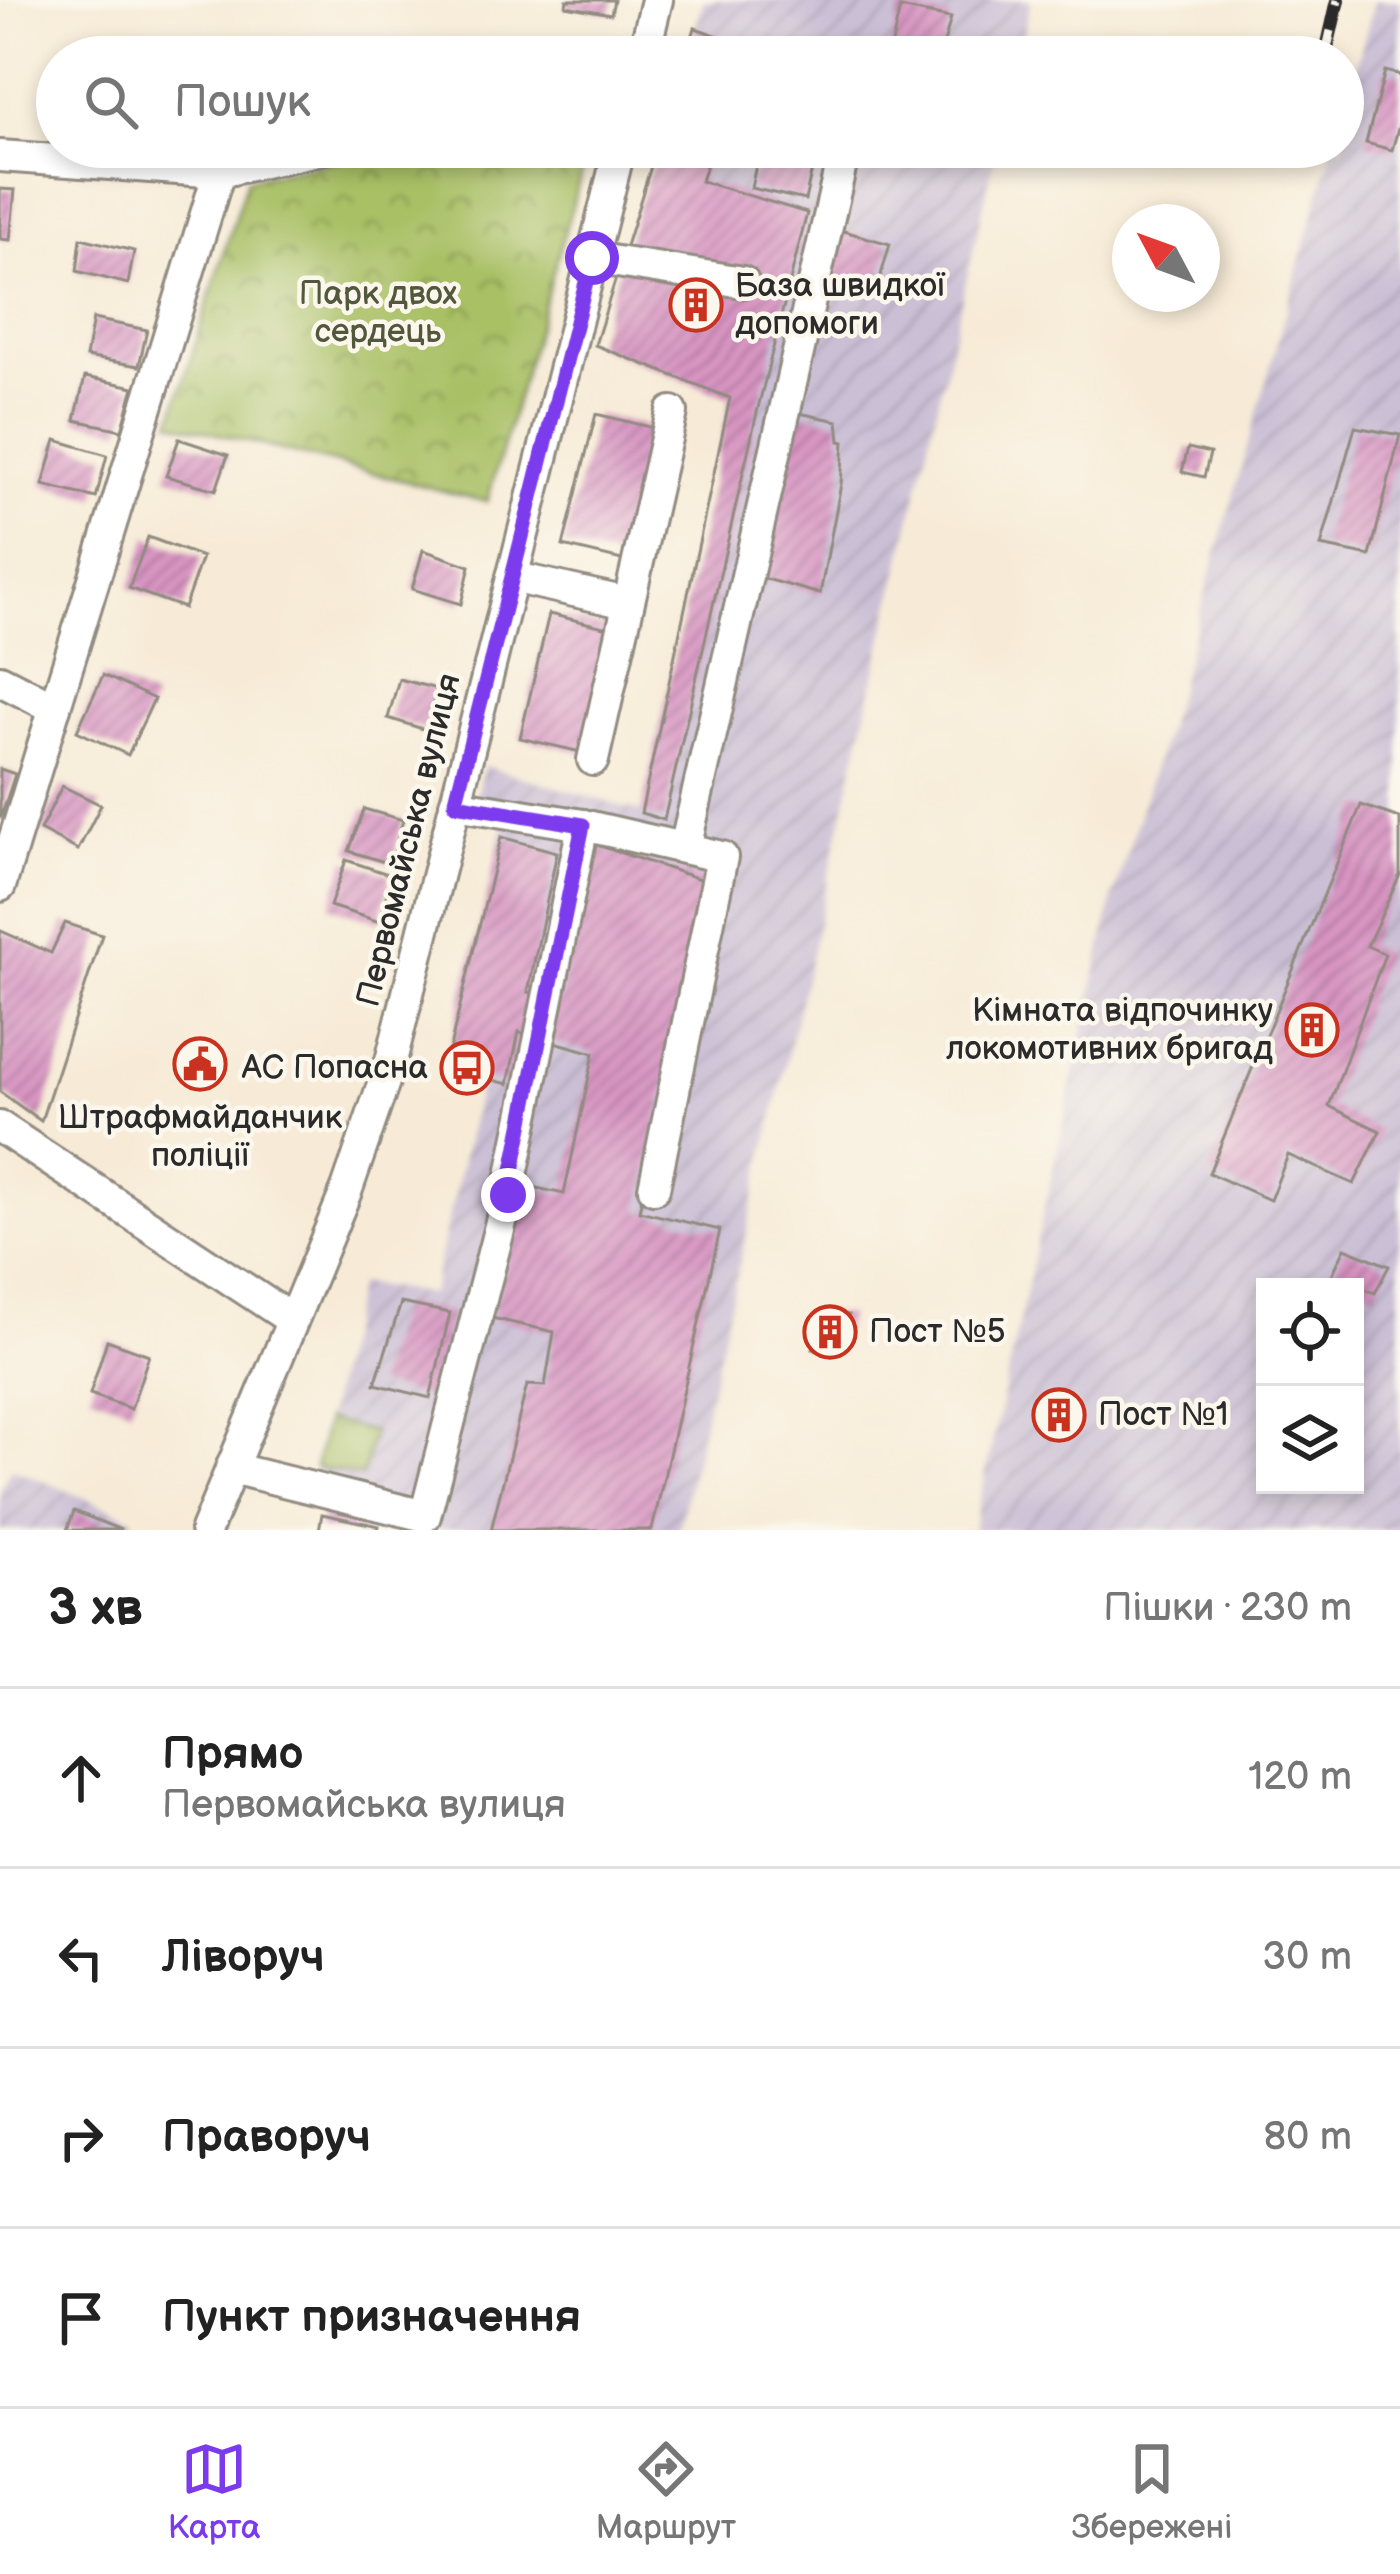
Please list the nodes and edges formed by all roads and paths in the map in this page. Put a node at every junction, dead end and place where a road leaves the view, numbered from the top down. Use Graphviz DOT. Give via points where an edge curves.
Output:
graph roads {
  1 [pos="657,0"];
  2 [pos="648,36"];
  3 [pos="0,156"];
  4 [pos="36,159"];
  5 [pos="164,168"];
  6 [pos="237,168"];
  7 [pos="615,168"];
  8 [pos="840,168"];
  9 [pos="219,172"];
  10 [pos="592,258"];
  11 [pos="743,282"];
  12 [pos="672,412"];
  13 [pos="512,577"];
  14 [pos="627,603"];
  15 [pos="0,680"];
  16 [pos="56,708"];
  17 [pos="593,760"];
  18 [pos="455,804"];
  19 [pos="583,825"];
  20 [pos="685,848"];
  21 [pos="0,886"];
  22 [pos="0,1126"];
  23 [pos="654,1188"];
  24 [pos="292,1320"];
  25 [pos="231,1468"];
  26 [pos="406,1521"];
  27 [pos="206,1530"];
  1 -- 2 [label="street"];
  3 -- 4 [label="street"];
  5 -- 9 [label="street"];
  6 -- 9 [label="street"];
  7 -- 10 [label="street, Первомайська вулиця"];
  8 -- 20 [label="street"];
  9 -- 16 [label="street"];
  10 -- 11 [label="street"];
  10 -- 13 [label="street, Первомайська вулиця"];
  12 -- 14 [label="street"];
  13 -- 14 [label="street"];
  13 -- 18 [label="street, Первомайська вулиця"];
  14 -- 17 [label="street"];
  15 -- 16 [label="street"];
  16 -- 21 [label="street"];
  18 -- 19 [label="street"];
  18 -- 24 [label="street, Первомайська вулиця" via="391,1061"];
  19 -- 20 [label="street"];
  19 -- 26 [label="street" via="508,1195 425,1516"];
  20 -- 23 [label="street" via="722,857"];
  22 -- 24 [label="street"];
  24 -- 25 [label="street, Первомайська вулиця"];
  25 -- 26 [label="street"];
  25 -- 27 [label="street, Первомайська вулиця"];
}
